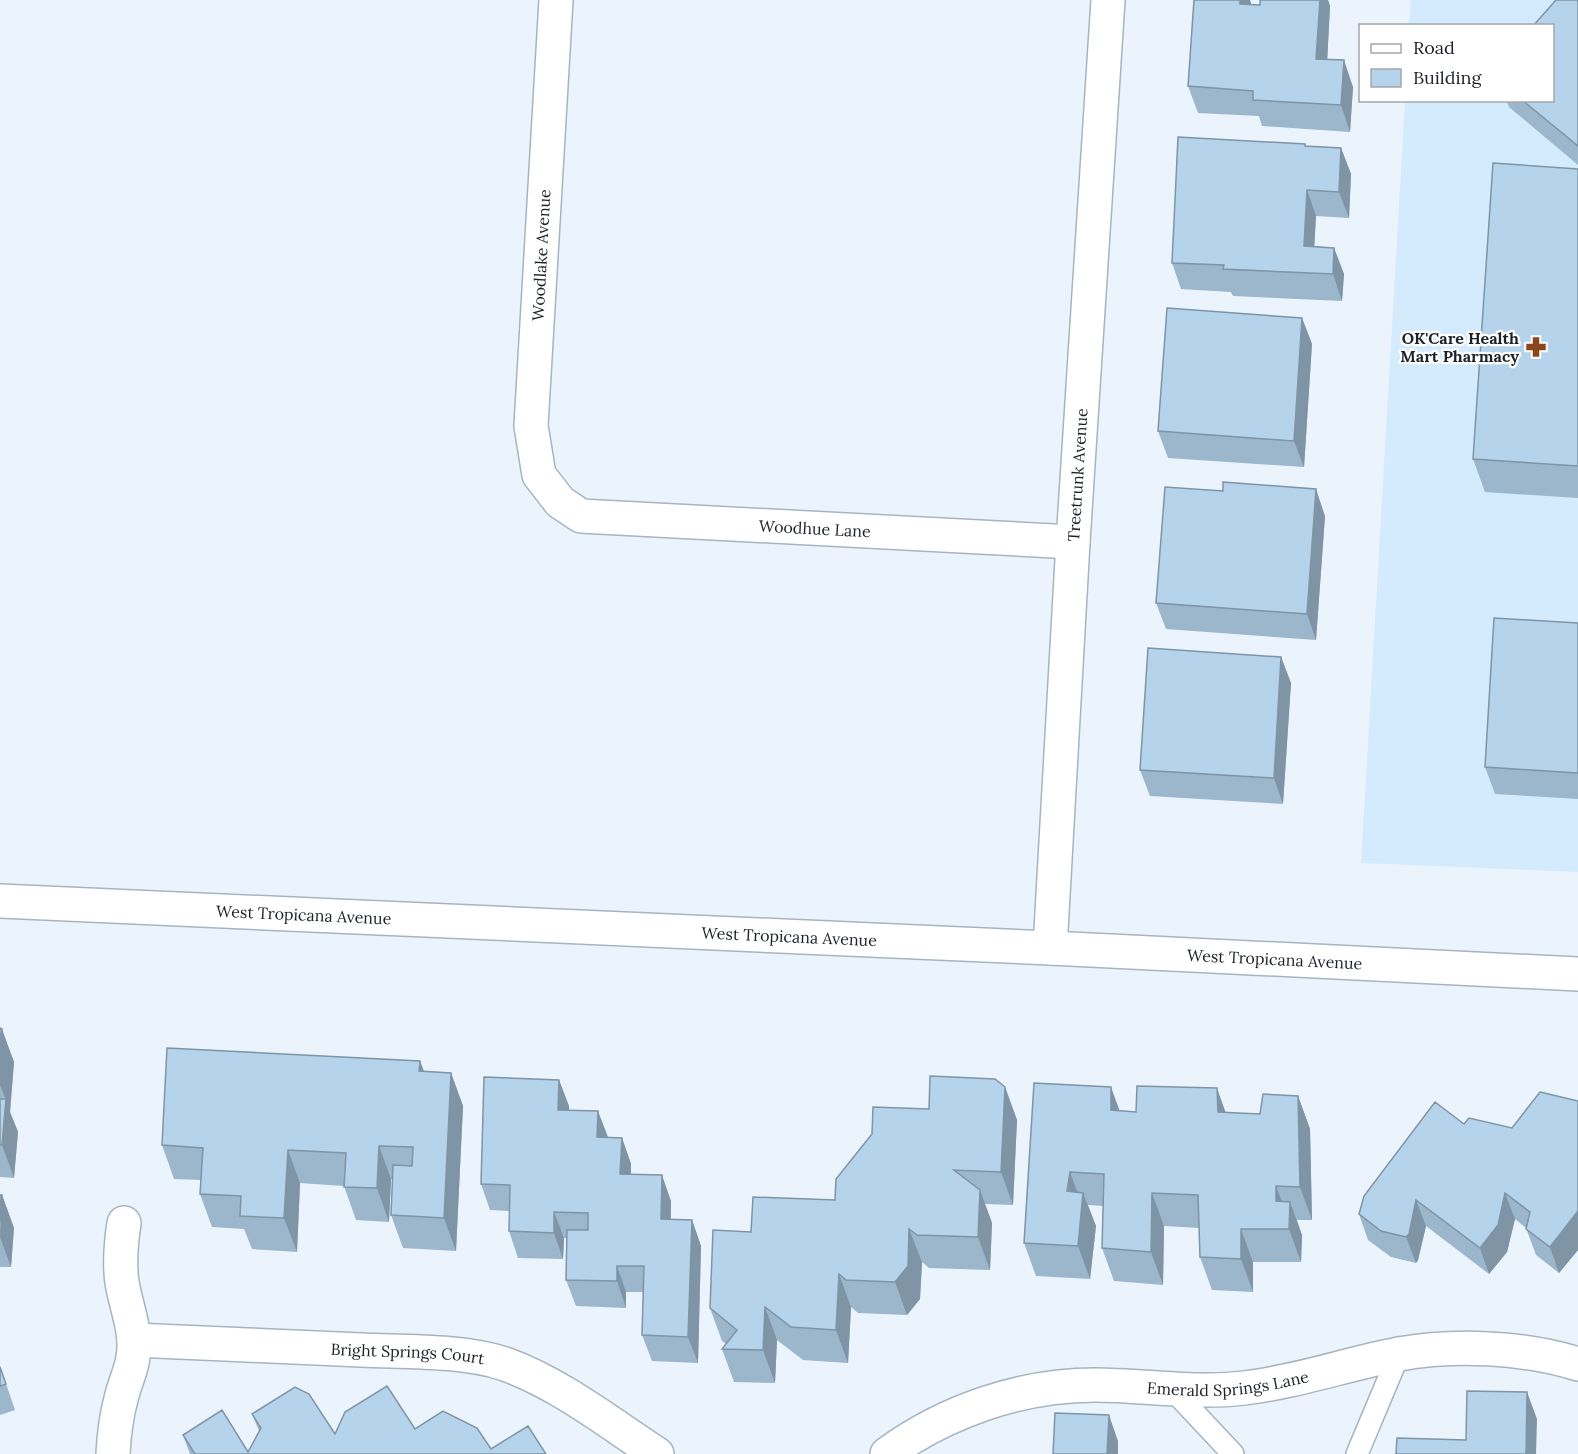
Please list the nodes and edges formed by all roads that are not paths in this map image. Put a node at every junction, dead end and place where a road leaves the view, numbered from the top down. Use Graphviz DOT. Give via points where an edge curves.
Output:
graph roads {
  1 [pos="556,0"];
  2 [pos="1108,0"];
  3 [pos="560,502"];
  4 [pos="1073,542"];
  5 [pos="0,901"];
  6 [pos="1050,948"];
  7 [pos="1578,974"];
  8 [pos="124,1223"];
  9 [pos="134,1340"];
  10 [pos="1399,1354"];
  11 [pos="1578,1364"];
  12 [pos="1172,1389"];
  13 [pos="113,1454"];
  14 [pos="657,1454"];
  15 [pos="887,1454"];
  16 [pos="1233,1454"];
  17 [pos="1357,1454"];
  1 -- 3 [label="street, Woodlake Avenue" via="531,426 539,475"];
  2 -- 4 [label="street, Treetrunk Avenue"];
  3 -- 4 [label="street, Woodhue Lane" via="581,516"];
  4 -- 6 [label="street, Treetrunk Avenue"];
  5 -- 6 [label="street, West Tropicana Avenue"];
  6 -- 7 [label="street, West Tropicana Avenue"];
  8 -- 9 [label="street" via="121,1273"];
  9 -- 13 [label="street" via="131,1371 116,1418"];
  9 -- 14 [label="street, Bright Springs Court" via="422,1352 477,1358 538,1377"];
  10 -- 11 [label="street, Emerald Springs Lane" via="1473,1349 1522,1352"];
  10 -- 12 [label="street, Emerald Springs Lane" via="1270,1385"];
  10 -- 17 [label="lane"];
  12 -- 15 [label="street, Emerald Springs Lane" via="1094,1385 994,1400 947,1418"];
  12 -- 16 [label="lane"];
}
